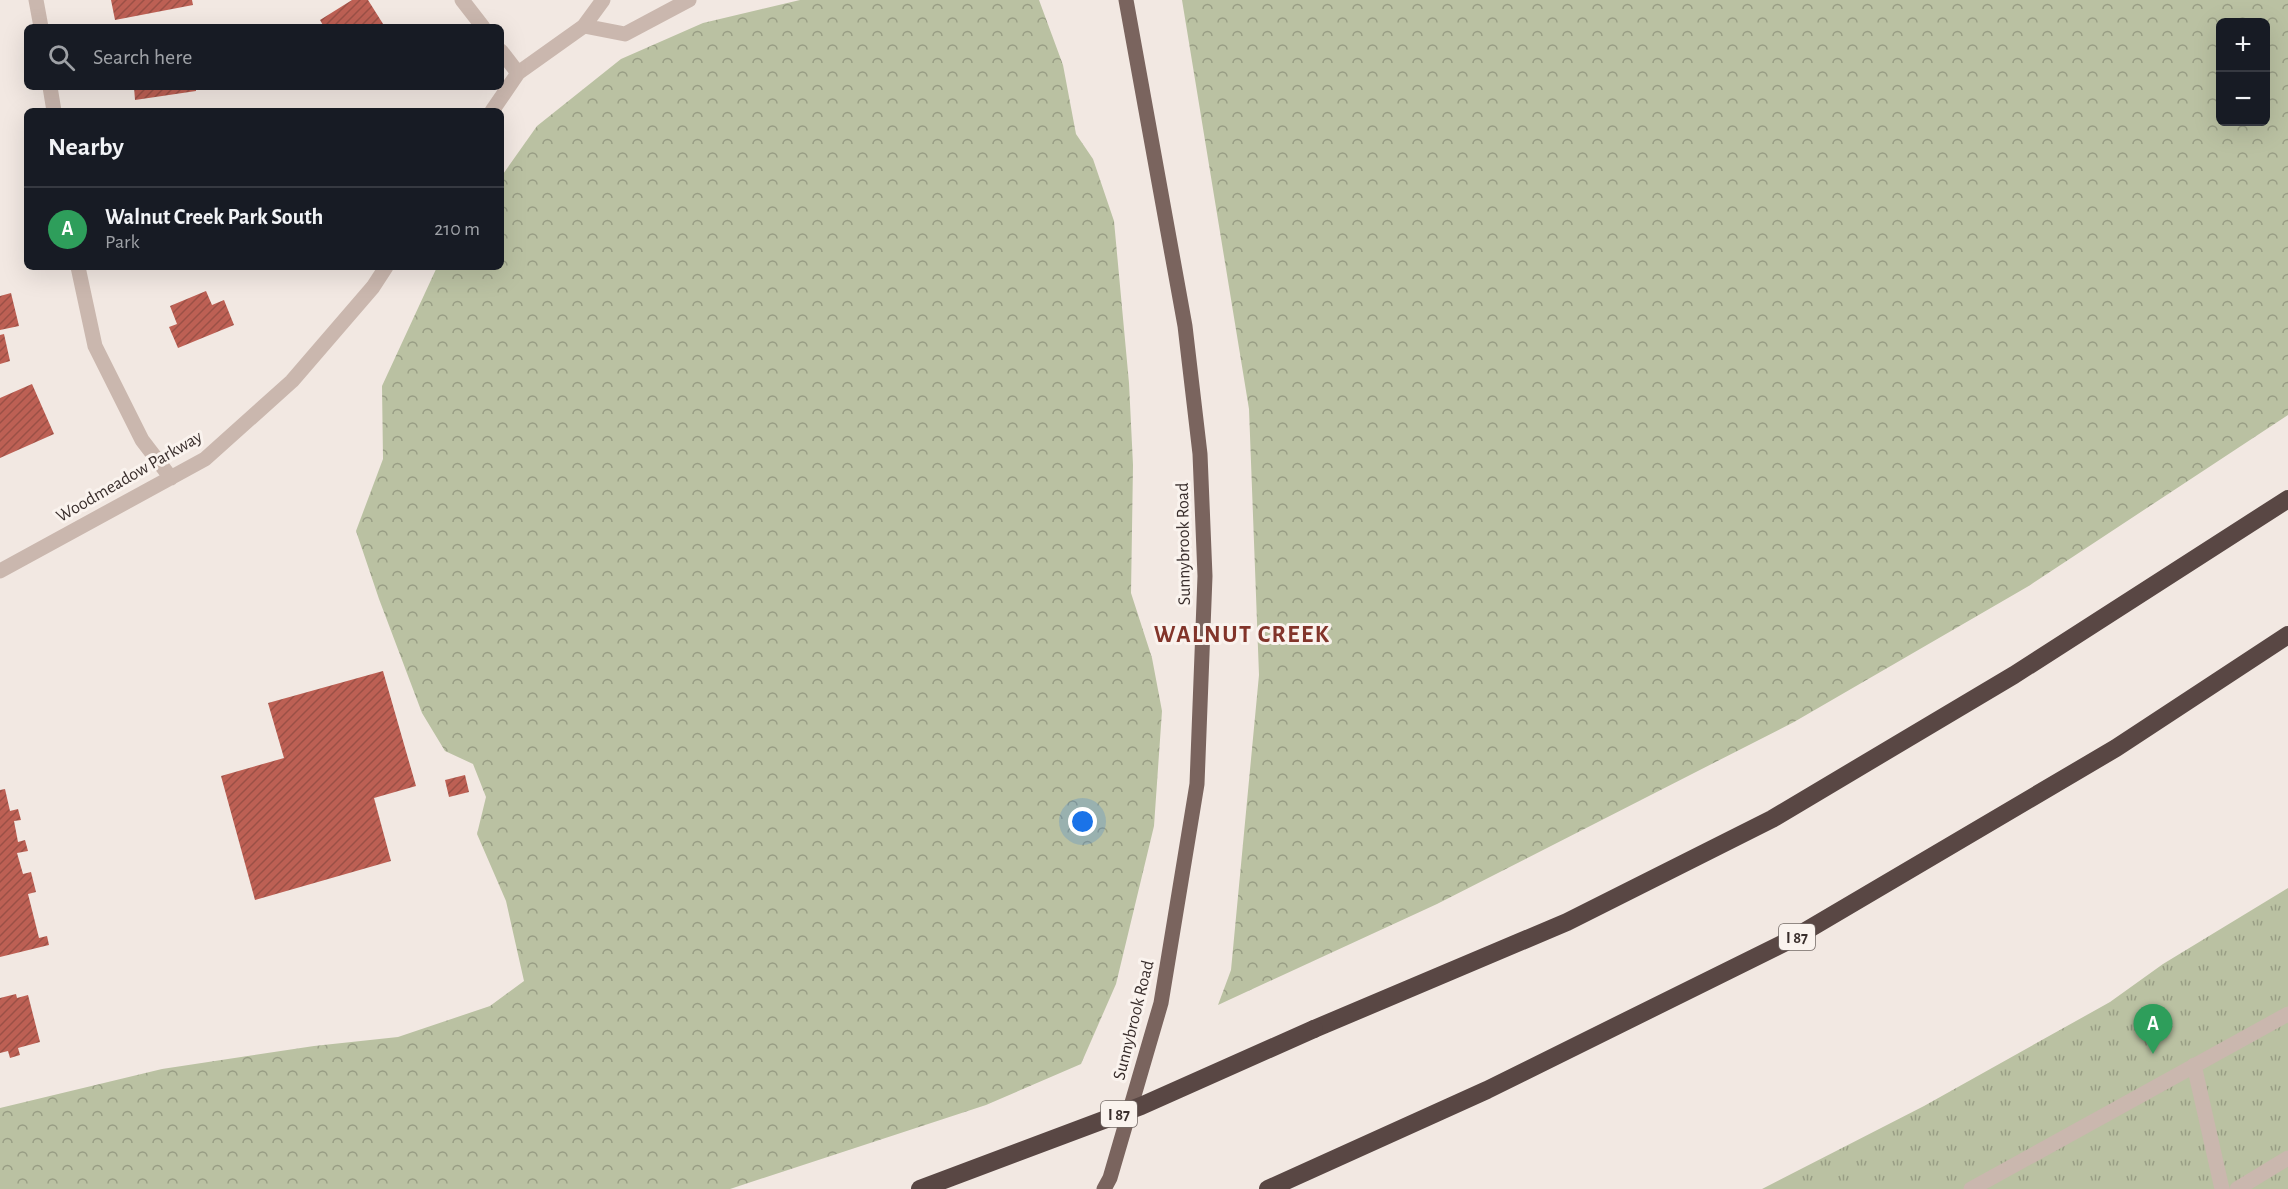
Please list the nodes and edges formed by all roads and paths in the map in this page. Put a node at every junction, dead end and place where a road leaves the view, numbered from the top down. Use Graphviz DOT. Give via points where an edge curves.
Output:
graph roads {
  1 [pos="36,0"];
  2 [pos="462,0"];
  3 [pos="603,0"];
  4 [pos="689,0"];
  5 [pos="1126,0"];
  6 [pos="40,24"];
  7 [pos="481,24"];
  8 [pos="584,26"];
  9 [pos="504,55"];
  10 [pos="518,73"];
  11 [pos="50,90"];
  12 [pos="54,108"];
  13 [pos="494,108"];
  14 [pos="79,270"];
  15 [pos="384,270"];
  16 [pos="171,478"];
  17 [pos="2288,499"];
  18 [pos="0,571"];
  19 [pos="2288,635"];
  20 [pos="2288,1014"];
  21 [pos="2194,1065"];
  22 [pos="2288,1158"];
  23 [pos="1272,1187"];
  24 [pos="920,1189"];
  25 [pos="1104,1189"];
  26 [pos="1971,1189"];
  27 [pos="2222,1189"];
  28 [pos="2236,1189"];
  1 -- 6 [label="street"];
  2 -- 7 [label="street"];
  3 -- 8 [label="street"];
  4 -- 8 [label="street" via="625,34"];
  5 -- 25 [label="main road, Sunnybrook Road" via="1185,326 1200,453 1205,576 1197,784 1161,1003"];
  8 -- 10 [label="street"];
  9 -- 10 [label="street"];
  10 -- 13 [label="street"];
  11 -- 12 [label="street"];
  14 -- 16 [label="street" via="95,345 142,440"];
  15 -- 16 [label="street, Woodmeadow Parkway" via="292,381 205,459"];
  16 -- 18 [label="street, Woodmeadow Parkway"];
  17 -- 24 [label="highway, I 87, bridge" via="2014,675 1772,819 1567,922 1140,1106"];
  19 -- 23 [label="highway, I 87" via="2116,748 1792,939 1487,1090"];
  20 -- 21 [label="street"];
  21 -- 26 [label="street"];
  21 -- 27 [label="street"];
  22 -- 28 [label="street"];
}
